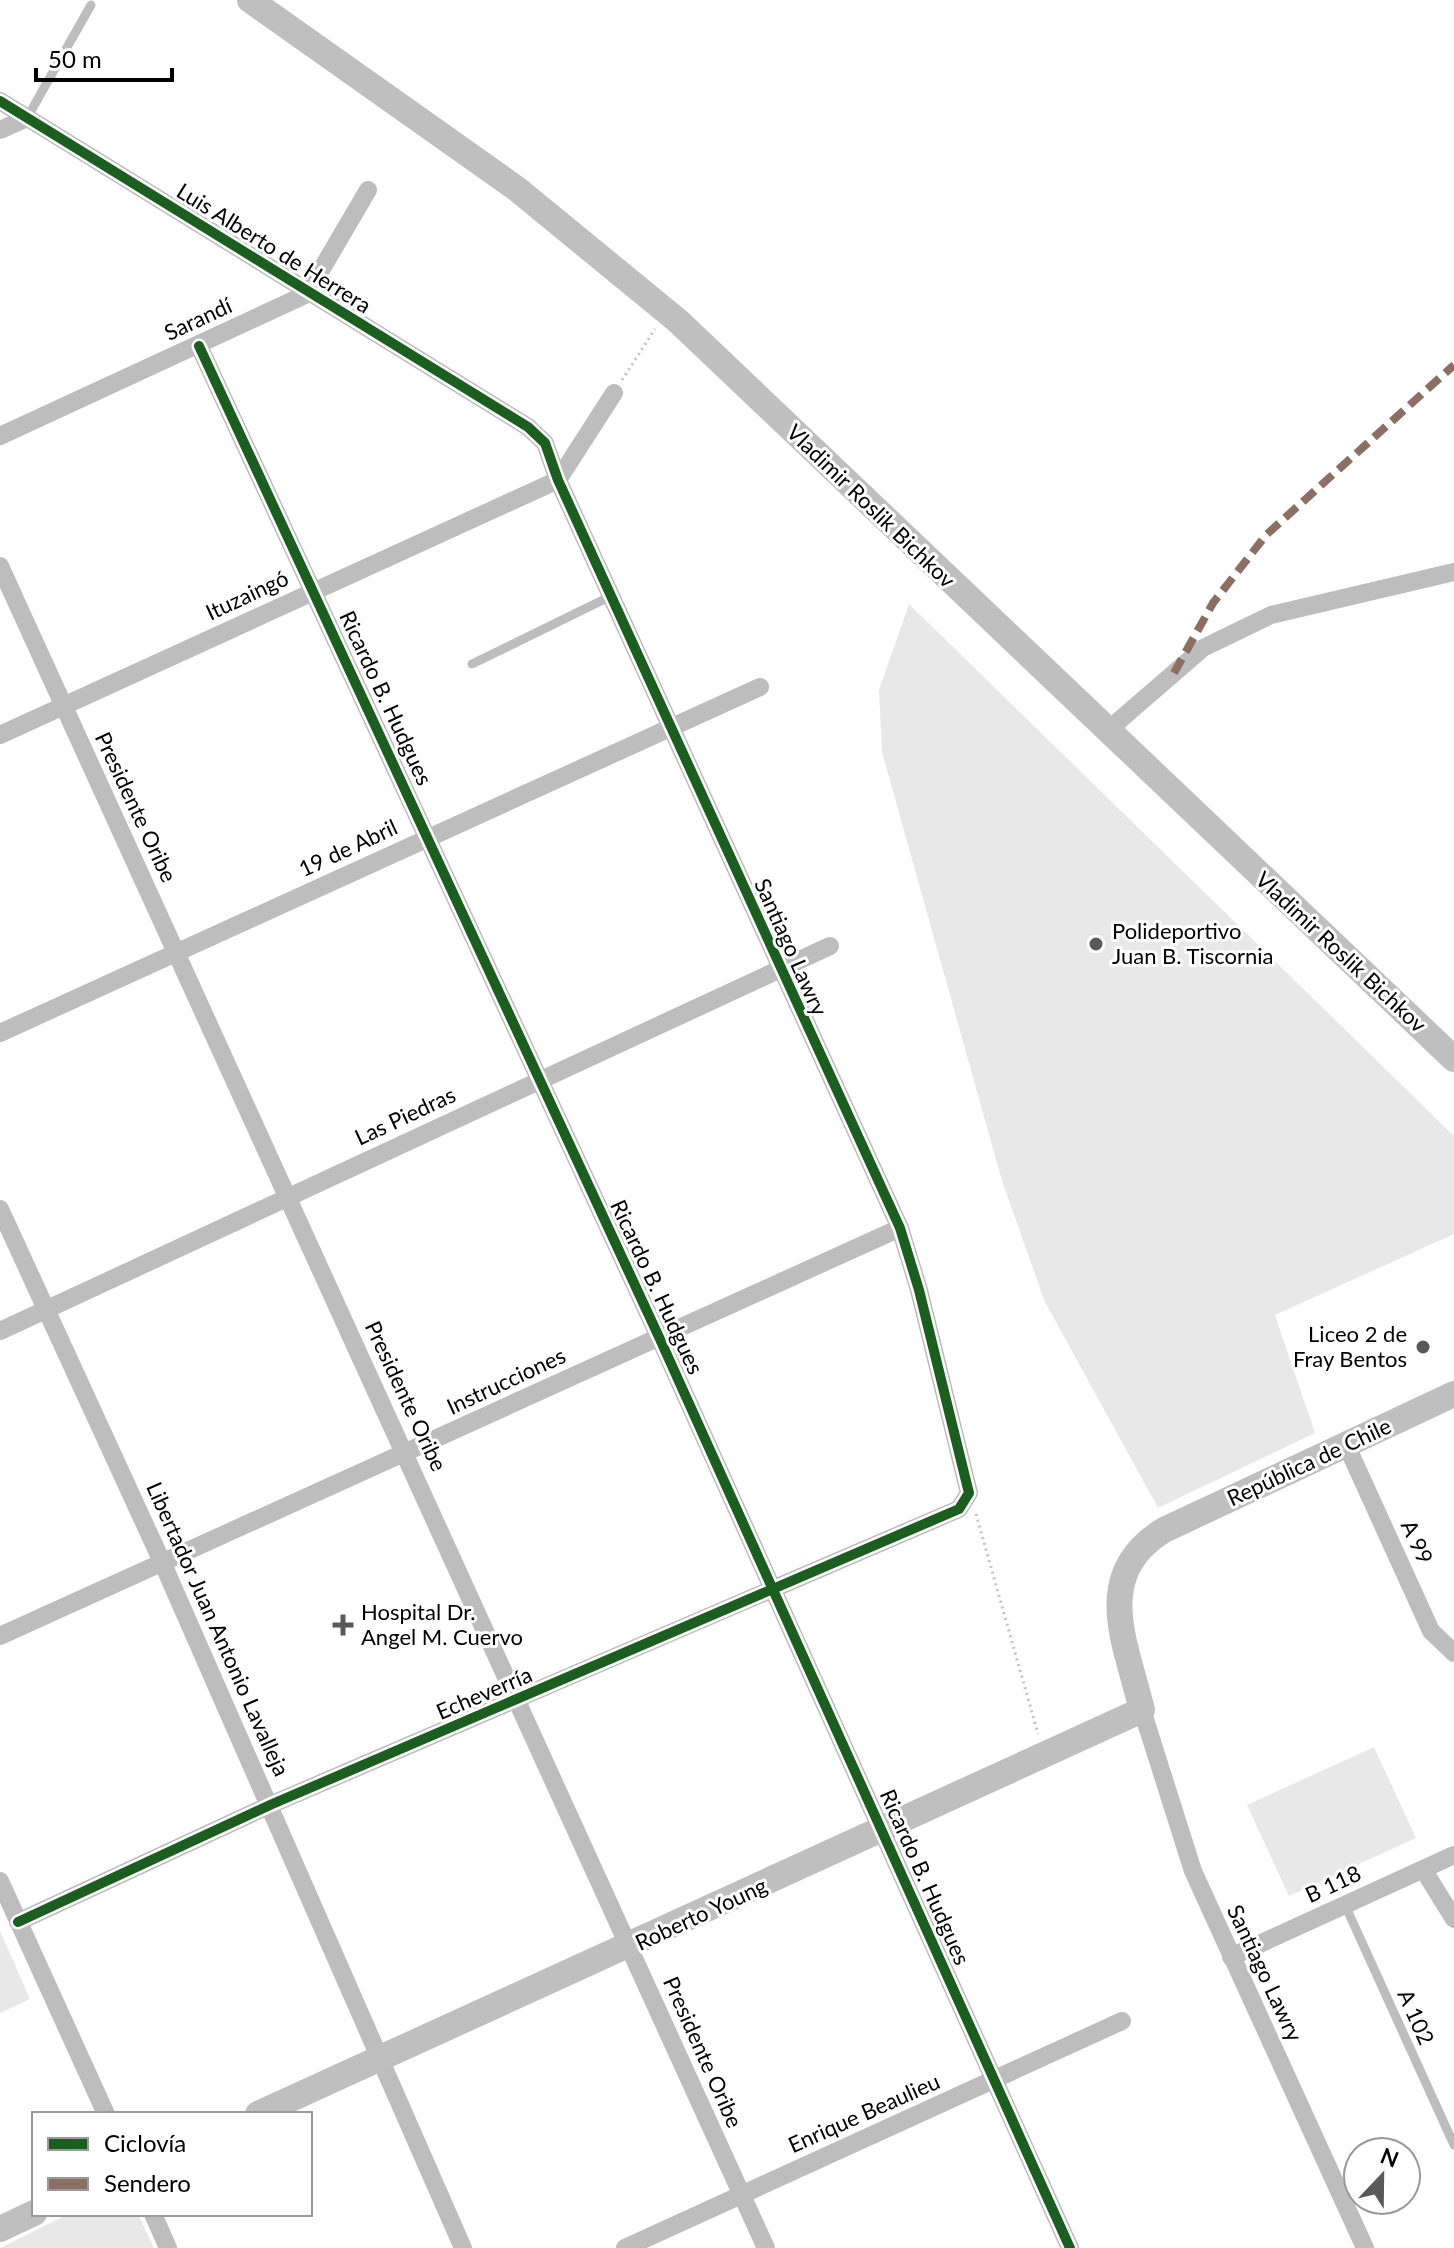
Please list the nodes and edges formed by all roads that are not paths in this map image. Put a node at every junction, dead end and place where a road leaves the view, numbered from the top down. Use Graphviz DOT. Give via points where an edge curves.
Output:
graph roads {
  1 [pos="250,0"];
  2 [pos="91,5"];
  3 [pos="0,101"];
  4 [pos="27,118"];
  5 [pos="0,130"];
  6 [pos="368,190"];
  7 [pos="307,294"];
  8 [pos="199,346"];
  9 [pos="614,393"];
  10 [pos="528,427"];
  11 [pos="0,436"];
  12 [pos="558,480"];
  13 [pos="0,566"];
  14 [pos="1454,572"];
  15 [pos="314,591"];
  16 [pos="611,596"];
  17 [pos="472,664"];
  18 [pos="760,687"];
  19 [pos="63,705"];
  20 [pos="671,727"];
  21 [pos="1107,731"];
  22 [pos="0,735"];
  23 [pos="428,837"];
  24 [pos="830,946"];
  25 [pos="177,953"];
  26 [pos="779,970"];
  27 [pos="0,1033"];
  28 [pos="1454,1059"];
  29 [pos="538,1081"];
  30 [pos="287,1197"];
  31 [pos="0,1209"];
  32 [pos="900,1228"];
  33 [pos="47,1310"];
  34 [pos="0,1331"];
  35 [pos="659,1337"];
  36 [pos="1454,1394"];
  37 [pos="1346,1444"];
  38 [pos="406,1453"];
  39 [pos="966,1502"];
  40 [pos="163,1564"];
  41 [pos="770,1589"];
  42 [pos="0,1636"];
  43 [pos="1454,1653"];
  44 [pos="519,1700"];
  45 [pos="1142,1710"];
  46 [pos="270,1805"];
  47 [pos="882,1831"];
  48 [pos="1454,1855"];
  49 [pos="1423,1869"];
  50 [pos="0,1881"];
  51 [pos="1345,1905"];
  52 [pos="1454,1919"];
  53 [pos="18,1922"];
  54 [pos="629,1947"];
  55 [pos="1231,1957"];
  56 [pos="1122,2021"];
  57 [pos="382,2060"];
  58 [pos="996,2081"];
  59 [pos="105,2112"];
  60 [pos="263,2112"];
  61 [pos="1454,2145"];
  62 [pos="741,2194"];
  63 [pos="32,2214"];
  64 [pos="154,2216"];
  65 [pos="0,2229"];
  66 [pos="168,2248"];
  67 [pos="463,2248"];
  68 [pos="625,2248"];
  69 [pos="766,2248"];
  70 [pos="1070,2248"];
  71 [pos="1365,2248"];
  1 -- 21 [label="street, Vladimir Roslik Bichkov" via="517,189 668,313"];
  2 -- 4 [label="lane"];
  3 -- 4 [label="street, Luis Alberto de Herrera"];
  4 -- 5 [label="street"];
  4 -- 7 [label="street, Luis Alberto de Herrera"];
  6 -- 7 [label="street"];
  7 -- 8 [label="street, Sarandí"];
  7 -- 10 [label="street, Luis Alberto de Herrera"];
  8 -- 11 [label="street, Sarandí"];
  8 -- 15 [label="street, Ricardo B. Hudgues"];
  9 -- 12 [label="street"];
  10 -- 12 [label="street, Santiago Lawry" via="545,443"];
  12 -- 15 [label="street, Ituzaingó"];
  12 -- 16 [label="street, Santiago Lawry"];
  13 -- 19 [label="street, Presidente Oribe"];
  14 -- 21 [label="street" via="1271,615 1203,648"];
  15 -- 19 [label="street, Ituzaingó"];
  15 -- 23 [label="street, Ricardo B. Hudgues"];
  16 -- 17 [label="lane"];
  16 -- 20 [label="street, Santiago Lawry"];
  18 -- 20 [label="street, 19 de Abril"];
  19 -- 22 [label="street, Ituzaingó"];
  19 -- 25 [label="street, Presidente Oribe"];
  20 -- 23 [label="street, 19 de Abril"];
  20 -- 26 [label="street, Santiago Lawry"];
  21 -- 28 [label="street, Vladimir Roslik Bichkov"];
  23 -- 25 [label="street, 19 de Abril"];
  23 -- 29 [label="street, Ricardo B. Hudgues"];
  24 -- 26 [label="street, Las Piedras"];
  25 -- 27 [label="street, 19 de Abril"];
  25 -- 30 [label="street, Presidente Oribe"];
  26 -- 29 [label="street, Las Piedras"];
  26 -- 32 [label="street, Santiago Lawry"];
  29 -- 30 [label="street, Las Piedras"];
  29 -- 35 [label="street, Ricardo B. Hudgues"];
  30 -- 33 [label="street, Las Piedras"];
  30 -- 38 [label="street, Presidente Oribe"];
  31 -- 33 [label="street, Libertador Juan Antonio Lavalleja"];
  32 -- 35 [label="street, Instrucciones"];
  32 -- 39 [label="street, Santiago Lawry" via="969,1493"];
  33 -- 34 [label="street, Las Piedras"];
  33 -- 40 [label="street, Libertador Juan Antonio Lavalleja"];
  35 -- 38 [label="street, Instrucciones"];
  35 -- 41 [label="street, Ricardo B. Hudgues"];
  36 -- 37 [label="street, República de Chile"];
  37 -- 43 [label="street, A 99" via="1431,1631"];
  37 -- 45 [label="street, República de Chile" via="1164,1530 1129,1561 1118,1592"];
  38 -- 40 [label="street, Instrucciones"];
  38 -- 44 [label="street, Presidente Oribe"];
  39 -- 41 [label="street, Echeverría"];
  40 -- 42 [label="street, Instrucciones"];
  40 -- 46 [label="street, Libertador Juan Antonio Lavalleja"];
  41 -- 44 [label="street, Echeverría"];
  41 -- 47 [label="street, Ricardo B. Hudgues"];
  44 -- 46 [label="street, Echeverría"];
  44 -- 54 [label="street, Presidente Oribe"];
  45 -- 47 [label="street, Roberto Young"];
  45 -- 55 [label="street, Santiago Lawry" via="1180,1839"];
  46 -- 53 [label="street, Echeverría"];
  46 -- 57 [label="street, Libertador Juan Antonio Lavalleja"];
  47 -- 54 [label="street, Roberto Young"];
  47 -- 58 [label="street, Ricardo B. Hudgues"];
  48 -- 49 [label="street, B 118"];
  49 -- 51 [label="street, B 118"];
  49 -- 52 [label="street"];
  50 -- 53 [label="street"];
  51 -- 55 [label="street, B 118"];
  51 -- 61 [label="lane, A 102"];
  53 -- 59 [label="street"];
  54 -- 57 [label="street, Roberto Young"];
  54 -- 62 [label="street, Presidente Oribe"];
  55 -- 71 [label="street, Santiago Lawry"];
  56 -- 58 [label="street, Enrique Beaulieu"];
  57 -- 60 [label="street, Roberto Young"];
  57 -- 67 [label="street, Libertador Juan Antonio Lavalleja"];
  58 -- 62 [label="street, Enrique Beaulieu"];
  58 -- 70 [label="street, Ricardo B. Hudgues"];
  62 -- 68 [label="street, Enrique Beaulieu"];
  62 -- 69 [label="street, Presidente Oribe"];
  63 -- 65 [label="street"];
  64 -- 66 [label="street"];
}
